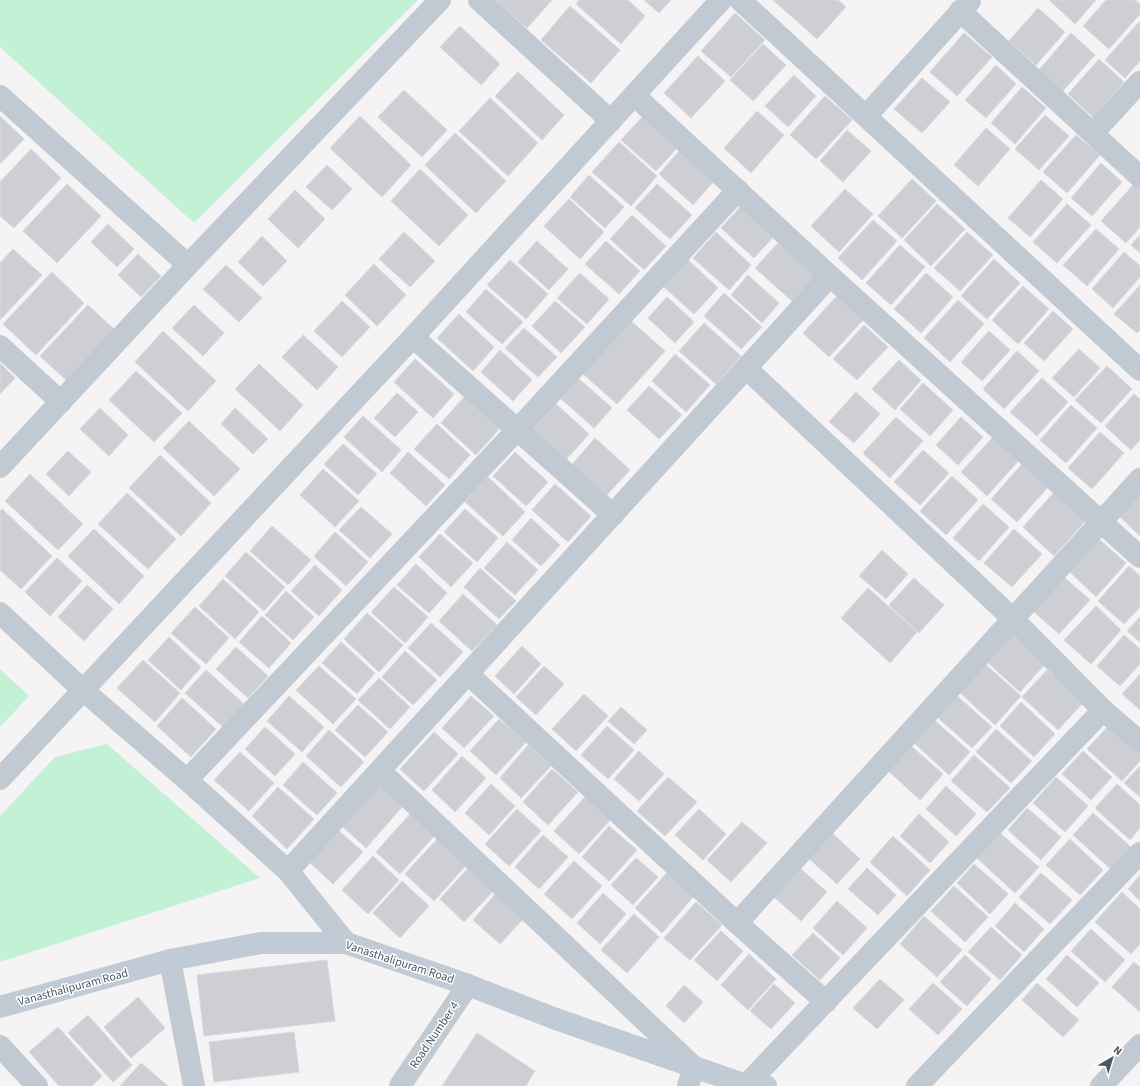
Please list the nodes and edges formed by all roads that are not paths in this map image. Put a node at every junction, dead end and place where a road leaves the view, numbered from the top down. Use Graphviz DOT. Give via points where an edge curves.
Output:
graph roads {
  1 [pos="440,0"];
  2 [pos="479,0"];
  3 [pos="721,0"];
  4 [pos="740,0"];
  5 [pos="965,5"];
  6 [pos="1140,82"];
  7 [pos="634,95"];
  8 [pos="0,96"];
  9 [pos="866,116"];
  10 [pos="611,121"];
  11 [pos="1093,133"];
  12 [pos="1140,177"];
  13 [pos="738,190"];
  14 [pos="188,265"];
  15 [pos="830,276"];
  16 [pos="413,337"];
  17 [pos="0,346"];
  18 [pos="746,369"];
  19 [pos="1140,370"];
  20 [pos="61,402"];
  21 [pos="517,430"];
  22 [pos="0,467"];
  23 [pos="1140,479"];
  24 [pos="613,515"];
  25 [pos="1102,522"];
  26 [pos="1140,556"];
  27 [pos="0,613"];
  28 [pos="1013,619"];
  29 [pos="468,674"];
  30 [pos="83,690"];
  31 [pos="1103,710"];
  32 [pos="1140,742"];
  33 [pos="380,771"];
  34 [pos="0,779"];
  35 [pos="187,780"];
  36 [pos="1140,853"];
  37 [pos="288,871"];
  38 [pos="737,923"];
  39 [pos="346,943"];
  40 [pos="170,960"];
  41 [pos="468,985"];
  42 [pos="826,1002"];
  43 [pos="0,1007"];
  44 [pos="1140,1045"];
  45 [pos="0,1046"];
  46 [pos="691,1076"];
  47 [pos="37,1086"];
  48 [pos="194,1086"];
  49 [pos="400,1086"];
  50 [pos="756,1086"];
  51 [pos="917,1086"];
  52 [pos="1101,1086"];
  1 -- 14 [label="street"];
  2 -- 10 [label="street"];
  3 -- 7 [label="street"];
  4 -- 9 [label="street"];
  5 -- 9 [label="street"];
  5 -- 11 [label="street"];
  6 -- 11 [label="street"];
  7 -- 10 [label="street"];
  7 -- 13 [label="street"];
  8 -- 14 [label="street"];
  9 -- 19 [label="street"];
  10 -- 16 [label="street"];
  11 -- 12 [label="street"];
  13 -- 15 [label="street"];
  13 -- 21 [label="street"];
  14 -- 20 [label="street"];
  15 -- 18 [label="street"];
  15 -- 25 [label="street"];
  16 -- 21 [label="street"];
  16 -- 30 [label="street"];
  17 -- 20 [label="street"];
  18 -- 24 [label="street"];
  18 -- 28 [label="street"];
  20 -- 22 [label="street"];
  21 -- 24 [label="street"];
  21 -- 35 [label="street"];
  23 -- 25 [label="street"];
  24 -- 29 [label="street"];
  25 -- 26 [label="street"];
  25 -- 28 [label="street"];
  27 -- 30 [label="street"];
  28 -- 31 [label="street"];
  28 -- 38 [label="street"];
  29 -- 33 [label="street"];
  29 -- 38 [label="street"];
  30 -- 34 [label="street"];
  30 -- 35 [label="street"];
  31 -- 32 [label="street"];
  31 -- 42 [label="street"];
  33 -- 37 [label="street"];
  33 -- 46 [label="street"];
  35 -- 37 [label="street"];
  36 -- 51 [label="street"];
  37 -- 39 [label="street"];
  38 -- 42 [label="street"];
  39 -- 40 [label="street, Vanasthalipuram Road" via="261,944"];
  39 -- 41 [label="street, Vanasthalipuram Road"];
  40 -- 43 [label="street, Vanasthalipuram Road"];
  40 -- 48 [label="street"];
  41 -- 46 [label="street, Vanasthalipuram Road"];
  41 -- 49 [label="street, Road Number 4"];
  42 -- 50 [label="street"];
  44 -- 52 [label="street"];
  45 -- 47 [label="street"];
  46 -- 50 [label="street, Vanasthalipuram Road"];
}
